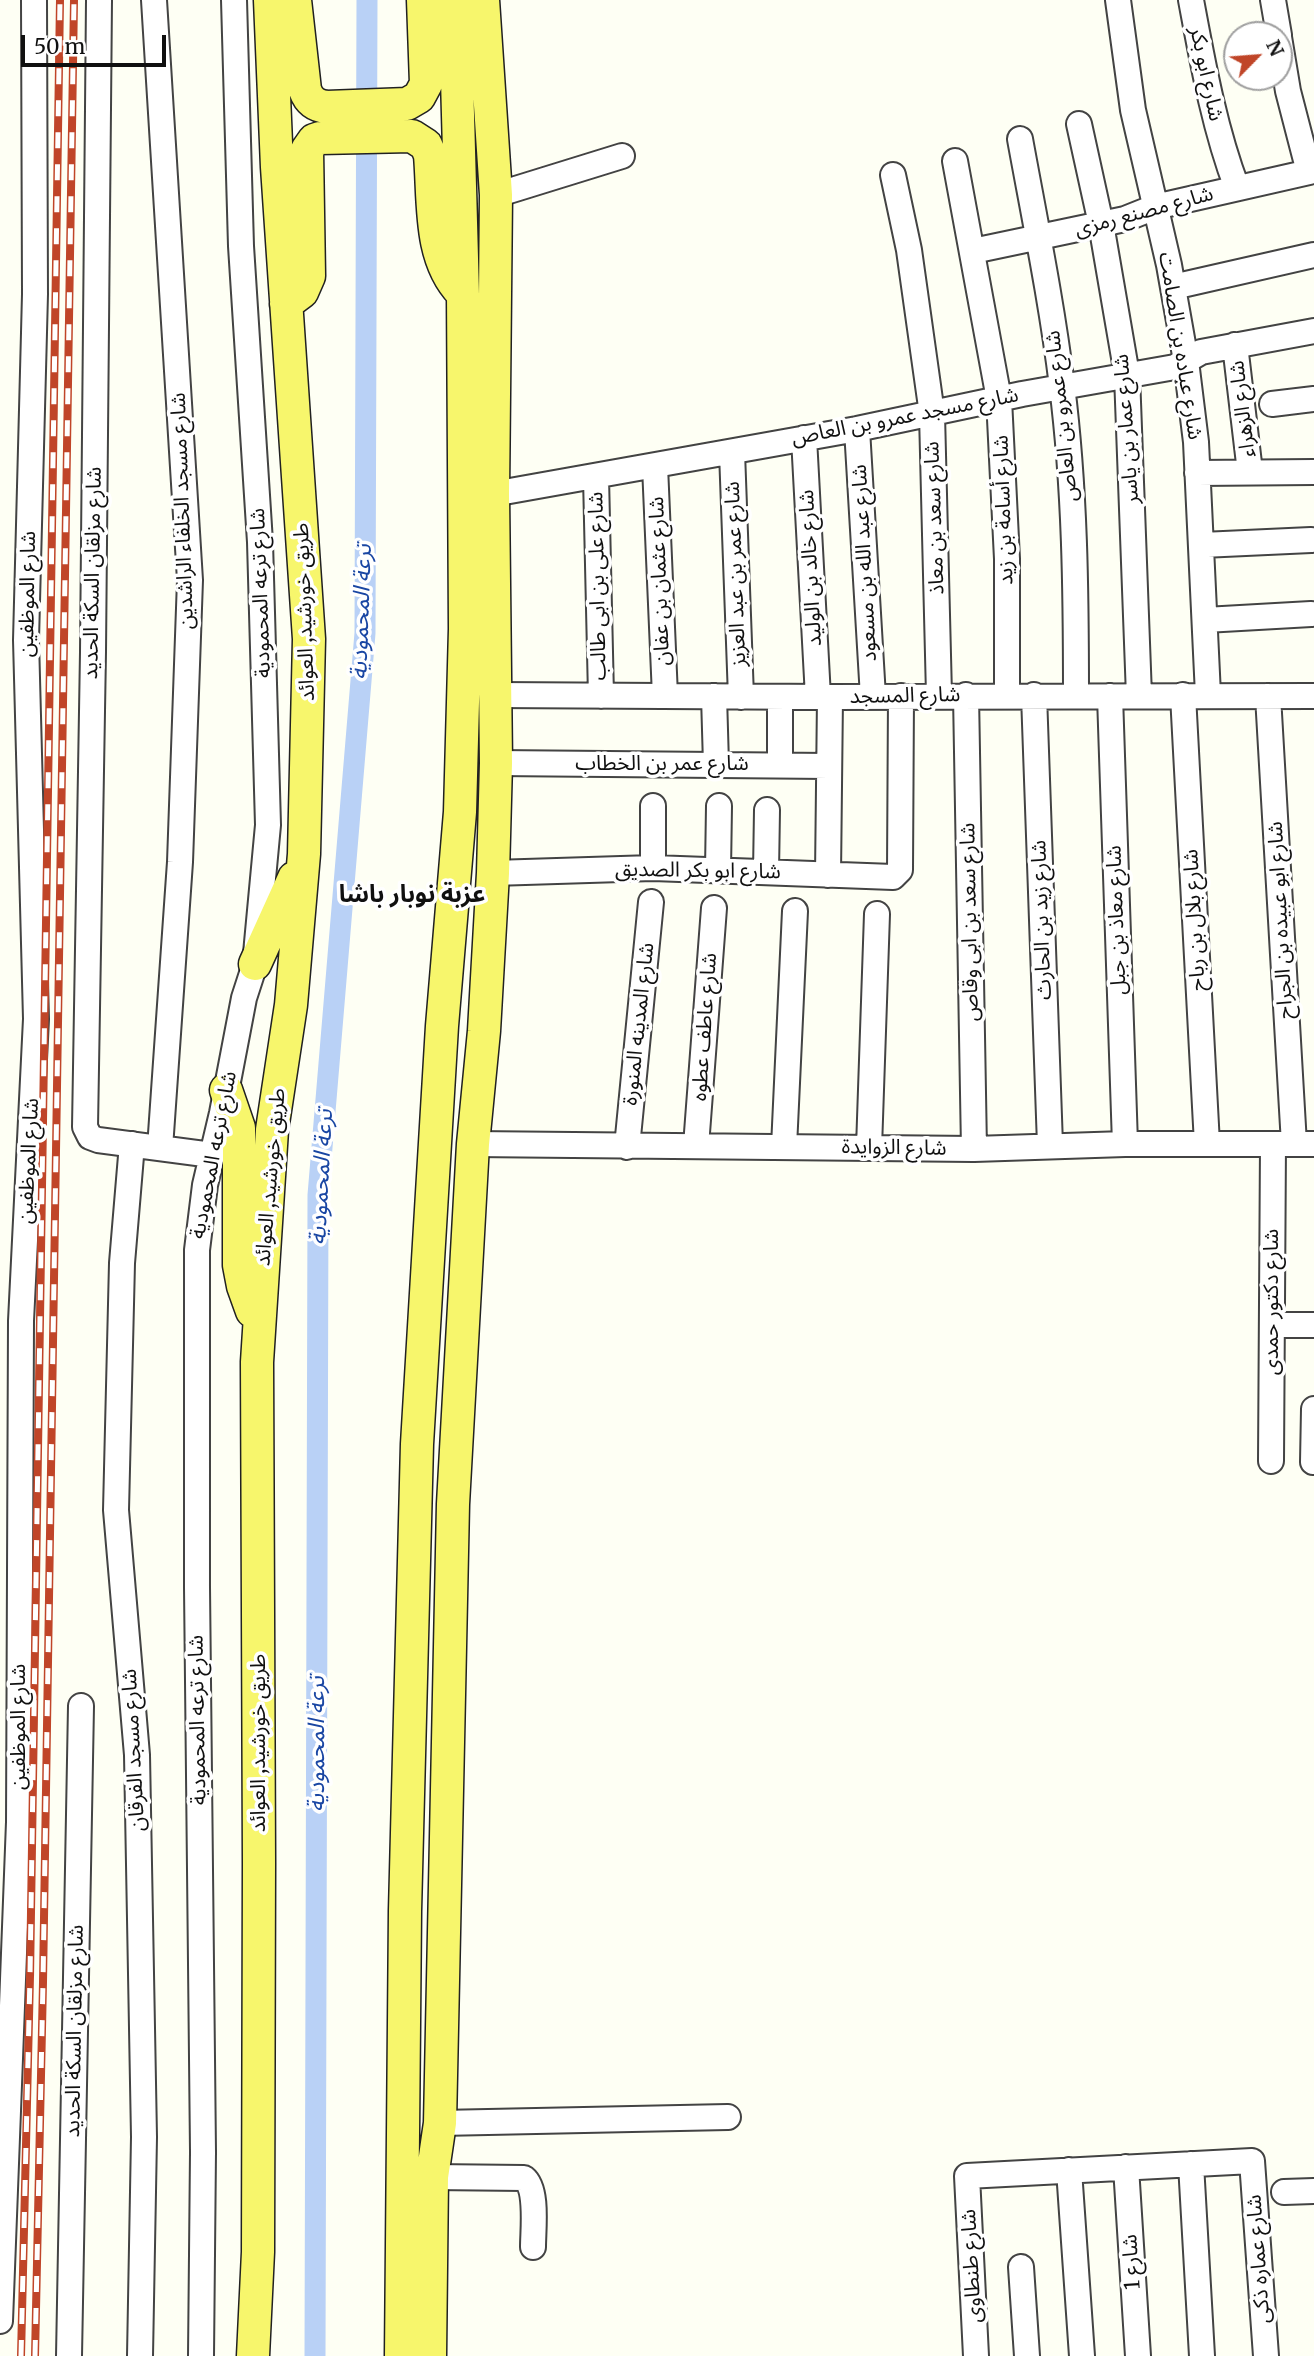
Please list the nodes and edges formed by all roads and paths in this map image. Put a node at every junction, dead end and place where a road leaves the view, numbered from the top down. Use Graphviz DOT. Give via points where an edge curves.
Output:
graph roads {
  1 [pos="34,0"];
  2 [pos="99,0"];
  3 [pos="154,0"];
  4 [pos="234,0"];
  5 [pos="270,0"];
  6 [pos="295,0"];
  7 [pos="423,0"];
  8 [pos="452,0"];
  9 [pos="483,0"];
  10 [pos="1118,0"];
  11 [pos="1191,0"];
  12 [pos="1273,0"];
  13 [pos="1276,21"];
  14 [pos="1293,82"];
  15 [pos="1305,121"];
  16 [pos="1079,124"];
  17 [pos="1020,139"];
  18 [pos="622,156"];
  19 [pos="955,161"];
  20 [pos="1312,171"];
  21 [pos="893,175"];
  22 [pos="1237,188"];
  23 [pos="496,194"];
  24 [pos="1155,207"];
  25 [pos="1101,224"];
  26 [pos="1038,238"];
  27 [pos="973,251"];
  28 [pos="1314,255"];
  29 [pos="1173,287"];
  30 [pos="463,294"];
  31 [pos="286,303"];
  32 [pos="1314,331"];
  33 [pos="1235,345"];
  34 [pos="1186,361"];
  35 [pos="1127,376"];
  36 [pos="1062,387"];
  37 [pos="999,399"];
  38 [pos="1314,399"];
  39 [pos="1272,404"];
  40 [pos="932,414"];
  41 [pos="857,429"];
  42 [pos="804,438"];
  43 [pos="732,452"];
  44 [pos="655,466"];
  45 [pos="1250,472"];
  46 [pos="1314,472"];
  47 [pos="1198,473"];
  48 [pos="596,477"];
  49 [pos="493,494"];
  50 [pos="1311,540"];
  51 [pos="1202,545"];
  52 [pos="1311,614"];
  53 [pos="1205,620"];
  54 [pos="496,695"];
  55 [pos="939,695"];
  56 [pos="966,695"];
  57 [pos="1007,695"];
  58 [pos="1034,695"];
  59 [pos="1076,695"];
  60 [pos="1110,695"];
  61 [pos="1139,695"];
  62 [pos="1183,695"];
  63 [pos="1208,695"];
  64 [pos="601,696"];
  65 [pos="664,696"];
  66 [pos="714,696"];
  67 [pos="901,696"];
  68 [pos="1268,696"];
  69 [pos="1314,696"];
  70 [pos="741,697"];
  71 [pos="780,697"];
  72 [pos="824,697"];
  73 [pos="873,697"];
  74 [pos="496,763"];
  75 [pos="716,764"];
  76 [pos="780,765"];
  77 [pos="829,766"];
  78 [pos="653,806"];
  79 [pos="719,806"];
  80 [pos="767,810"];
  81 [pos="460,812"];
  82 [pos="304,855"];
  83 [pos="653,868"];
  84 [pos="718,870"];
  85 [pos="766,872"];
  86 [pos="493,873"];
  87 [pos="828,875"];
  88 [pos="651,902"];
  89 [pos="714,908"];
  90 [pos="794,911"];
  91 [pos="877,914"];
  92 [pos="489,941"];
  93 [pos="256,964"];
  94 [pos="226,1090"];
  95 [pos="132,1144"];
  96 [pos="474,1144"];
  97 [pos="1125,1144"];
  98 [pos="1207,1144"];
  99 [pos="1294,1144"];
  100 [pos="1050,1145"];
  101 [pos="696,1146"];
  102 [pos="627,1147"];
  103 [pos="784,1147"];
  104 [pos="160,1148"];
  105 [pos="870,1148"];
  106 [pos="974,1149"];
  107 [pos="212,1155"];
  108 [pos="259,1325"];
  109 [pos="1272,1325"];
  110 [pos="1314,1325"];
  111 [pos="1314,1409"];
  112 [pos="1271,1461"];
  113 [pos="1313,1462"];
  114 [pos="81,1706"];
  115 [pos="728,2117"];
  116 [pos="440,2123"];
  117 [pos="1191,2164"];
  118 [pos="1126,2167"];
  119 [pos="1069,2170"];
  120 [pos="432,2177"];
  121 [pos="1314,2191"];
  122 [pos="1284,2192"];
  123 [pos="533,2247"];
  124 [pos="1021,2267"];
  125 [pos="0,2321"];
  126 [pos="69,2356"];
  127 [pos="140,2356"];
  128 [pos="201,2356"];
  129 [pos="253,2356"];
  130 [pos="401,2356"];
  131 [pos="430,2356"];
  132 [pos="976,2356"];
  133 [pos="1027,2356"];
  134 [pos="1082,2356"];
  135 [pos="1138,2356"];
  136 [pos="1202,2356"];
  137 [pos="1266,2356"];
  1 -- 125 [label="street, شارع الموظفين" via="35,294 26,640 36,1019 21,1321 19,1822"];
  2 -- 95 [label="street, شارع مزلقان السكة الحديد" via="85,1127 97,1140"];
  3 -- 104 [label="street, شارع مسجد الخلفاء الراشدين" via="190,580 180,862"];
  4 -- 93 [label="street, شارع ترعه المحمودية" via="241,246 266,698 268,825"];
  5 -- 31 [label="main road, طريق خورشيد, العوائد"];
  6 -- 7 [label="main road" via="305,90 316,105 327,107 407,104 419,97 426,85"];
  8 -- 30 [label="main road"];
  9 -- 23 [label="main road"];
  10 -- 24 [label="street, شارع عباده بن الصامت" via="1133,110"];
  11 -- 22 [label="street, شارع ابو بكر" via="1219,138"];
  12 -- 13 [label="street"];
  14 -- 15 [label="street"];
  15 -- 20 [label="street"];
  16 -- 25 [label="street, شارع عمار بن ياسر"];
  17 -- 26 [label="street, شارع عمرو بن العاص"];
  18 -- 23 [label="street"];
  19 -- 27 [label="street, شارع أسامة بن زيد"];
  20 -- 22 [label="street, شارع مصنع رمزى"];
  21 -- 40 [label="street, شارع سعد بن معاذ" via="911,263"];
  22 -- 24 [label="street, شارع مصنع رمزى"];
  23 -- 49 [label="main road"];
  24 -- 25 [label="street, شارع مصنع رمزى"];
  24 -- 29 [label="street, شارع عباده بن الصامت"];
  25 -- 26 [label="street, شارع مصنع رمزى"];
  25 -- 35 [label="street, شارع عمار بن ياسر"];
  26 -- 27 [label="street, شارع مصنع رمزى"];
  26 -- 36 [label="street, شارع عمرو بن العاص"];
  27 -- 37 [label="street, شارع أسامة بن زيد"];
  28 -- 29 [label="street"];
  29 -- 34 [label="street, شارع عباده بن الصامت"];
  30 -- 31 [label="main road" via="440,256 429,150 422,141 412,136 320,138 307,149 309,276 302,292"];
  30 -- 81 [label="main road" via="465,629"];
  31 -- 82 [label="main road, طريق خورشيد, العوائد" via="309,639"];
  32 -- 33 [label="street, شارع مسجد عمرو بن العاص"];
  33 -- 34 [label="street, شارع مسجد عمرو بن العاص" via="1200,352"];
  33 -- 45 [label="street, شارع الزهراء"];
  34 -- 35 [label="street, شارع مسجد عمرو بن العاص"];
  34 -- 47 [label="street, شارع عباده بن الصامت"];
  35 -- 36 [label="street, شارع مسجد عمرو بن العاص"];
  35 -- 61 [label="street, شارع عمار بن ياسر"];
  36 -- 37 [label="street, شارع مسجد عمرو بن العاص"];
  36 -- 59 [label="street, شارع عمرو بن العاص" via="1072,504"];
  37 -- 40 [label="street, شارع مسجد عمرو بن العاص"];
  37 -- 57 [label="street, شارع أسامة بن زيد" via="1007,559"];
  38 -- 39 [label="street"];
  40 -- 41 [label="street, شارع مسجد عمرو بن العاص"];
  40 -- 55 [label="street, شارع سعد بن معاذ"];
  41 -- 42 [label="street, شارع مسجد عمرو بن العاص"];
  41 -- 73 [label="street, شارع عبد الله بن مسعود"];
  42 -- 43 [label="street, شارع مسجد عمرو بن العاص"];
  42 -- 72 [label="street, شارع خالد بن الوليد"];
  43 -- 44 [label="street, شارع مسجد عمرو بن العاص"];
  43 -- 70 [label="street, شارع عمر بن عبد العزيز"];
  44 -- 48 [label="street, شارع مسجد عمرو بن العاص"];
  44 -- 65 [label="street, شارع عثمان بن عفان"];
  45 -- 46 [label="street"];
  45 -- 47 [label="street"];
  47 -- 51 [label="street, شارع عباده بن الصامت"];
  48 -- 49 [label="street, شارع مسجد عمرو بن العاص"];
  48 -- 64 [label="street, شارع على بن ابى طالب"];
  49 -- 54 [label="main road"];
  50 -- 51 [label="street"];
  51 -- 53 [label="street, شارع عباده بن الصامت"];
  52 -- 53 [label="street"];
  53 -- 63 [label="street, شارع عباده بن الصامت"];
  54 -- 64 [label="street, شارع المسجد"];
  54 -- 74 [label="main road"];
  55 -- 56 [label="street, شارع المسجد"];
  55 -- 67 [label="street, شارع المسجد"];
  56 -- 57 [label="street, شارع المسجد"];
  56 -- 106 [label="street, شارع سعد بن ابى وقاص"];
  57 -- 58 [label="street, شارع المسجد"];
  58 -- 59 [label="street, شارع المسجد"];
  58 -- 100 [label="street, شارع زيد بن الحارث"];
  59 -- 60 [label="street, شارع المسجد"];
  60 -- 61 [label="street, شارع المسجد"];
  60 -- 97 [label="street, شارع معاذ بن جبل"];
  61 -- 62 [label="street, شارع المسجد"];
  62 -- 63 [label="street, شارع المسجد"];
  62 -- 98 [label="street, شارع بلال بن رباح"];
  63 -- 68 [label="street, شارع المسجد"];
  64 -- 65 [label="street, شارع المسجد"];
  65 -- 66 [label="street, شارع المسجد"];
  66 -- 70 [label="street, شارع المسجد"];
  66 -- 75 [label="street"];
  67 -- 73 [label="street, شارع المسجد"];
  67 -- 87 [label="street, شارع ابو بكر الصديق" via="900,870 893,877"];
  68 -- 69 [label="street, شارع المسجد"];
  68 -- 99 [label="street, شارع ابو عبيده بن الجراح"];
  70 -- 71 [label="street, شارع المسجد"];
  71 -- 72 [label="street, شارع المسجد"];
  71 -- 76 [label="street"];
  72 -- 73 [label="street, شارع المسجد"];
  72 -- 77 [label="street, شارع خالد بن الوليد"];
  74 -- 75 [label="street, شارع عمر بن الخطاب"];
  74 -- 86 [label="main road"];
  75 -- 76 [label="street, شارع عمر بن الخطاب"];
  76 -- 77 [label="street, شارع عمر بن الخطاب"];
  77 -- 87 [label="street, شارع خالد بن الوليد"];
  78 -- 83 [label="street"];
  79 -- 84 [label="street"];
  80 -- 85 [label="street"];
  81 -- 92 [label="main road"];
  81 -- 130 [label="main road" via="417,1444 405,1911"];
  82 -- 93 [label="main road"];
  82 -- 108 [label="main road, طريق خورشيد, العوائد" via="291,1005 272,1130"];
  83 -- 84 [label="street, شارع ابو بكر الصديق"];
  83 -- 86 [label="street, شارع ابو بكر الصديق"];
  84 -- 85 [label="street, شارع ابو بكر الصديق"];
  85 -- 87 [label="street, شارع ابو بكر الصديق"];
  86 -- 92 [label="main road"];
  88 -- 102 [label="street, شارع المدينه المنورة"];
  89 -- 101 [label="street, شارع عاطف عطوه"];
  90 -- 103 [label="street"];
  91 -- 105 [label="street"];
  92 -- 96 [label="main road"];
  93 -- 94 [label="street, شارع ترعه المحمودية" via="244,998"];
  94 -- 107 [label="street, شارع ترعه المحمودية"];
  94 -- 108 [label="main road" via="239,1128 239,1265"];
  95 -- 104 [label="street"];
  95 -- 127 [label="street, شارع مسجد الفرقان" via="122,1264 117,1510 137,1755 144,2137"];
  96 -- 102 [label="street, شارع الزوايدة"];
  96 -- 116 [label="main road" via="453,1504"];
  97 -- 98 [label="street, شارع الزوايدة"];
  97 -- 100 [label="street, شارع الزوايدة"];
  98 -- 99 [label="street, شارع الزوايدة"];
  99 -- 109 [label="street, شارع دكتور حمدى"];
  100 -- 106 [label="street, شارع الزوايدة"];
  101 -- 102 [label="street, شارع الزوايدة"];
  101 -- 103 [label="street, شارع الزوايدة"];
  103 -- 105 [label="street, شارع الزوايدة"];
  104 -- 107 [label="street"];
  105 -- 106 [label="street, شارع الزوايدة"];
  107 -- 128 [label="street, شارع ترعه المحمودية" via="197,1250"];
  108 -- 129 [label="main road, طريق خورشيد, العوائد" via="258,2225"];
  109 -- 110 [label="street"];
  109 -- 112 [label="street, شارع دكتور حمدى"];
  111 -- 113 [label="street"];
  114 -- 126 [label="street, شارع مزلقان السكة الحديد"];
  115 -- 116 [label="street"];
  116 -- 120 [label="main road"];
  117 -- 118 [label="street"];
  117 -- 136 [label="street"];
  117 -- 137 [label="street, شارع عماره ذكى" via="1252,2161"];
  118 -- 119 [label="street"];
  118 -- 135 [label="street, شارع 1"];
  119 -- 132 [label="street, شارع طنطاوى" via="967,2176"];
  119 -- 134 [label="street"];
  120 -- 123 [label="street" via="527,2180 532,2189"];
  120 -- 131 [label="main road"];
  121 -- 122 [label="street"];
  124 -- 133 [label="street"];
}
